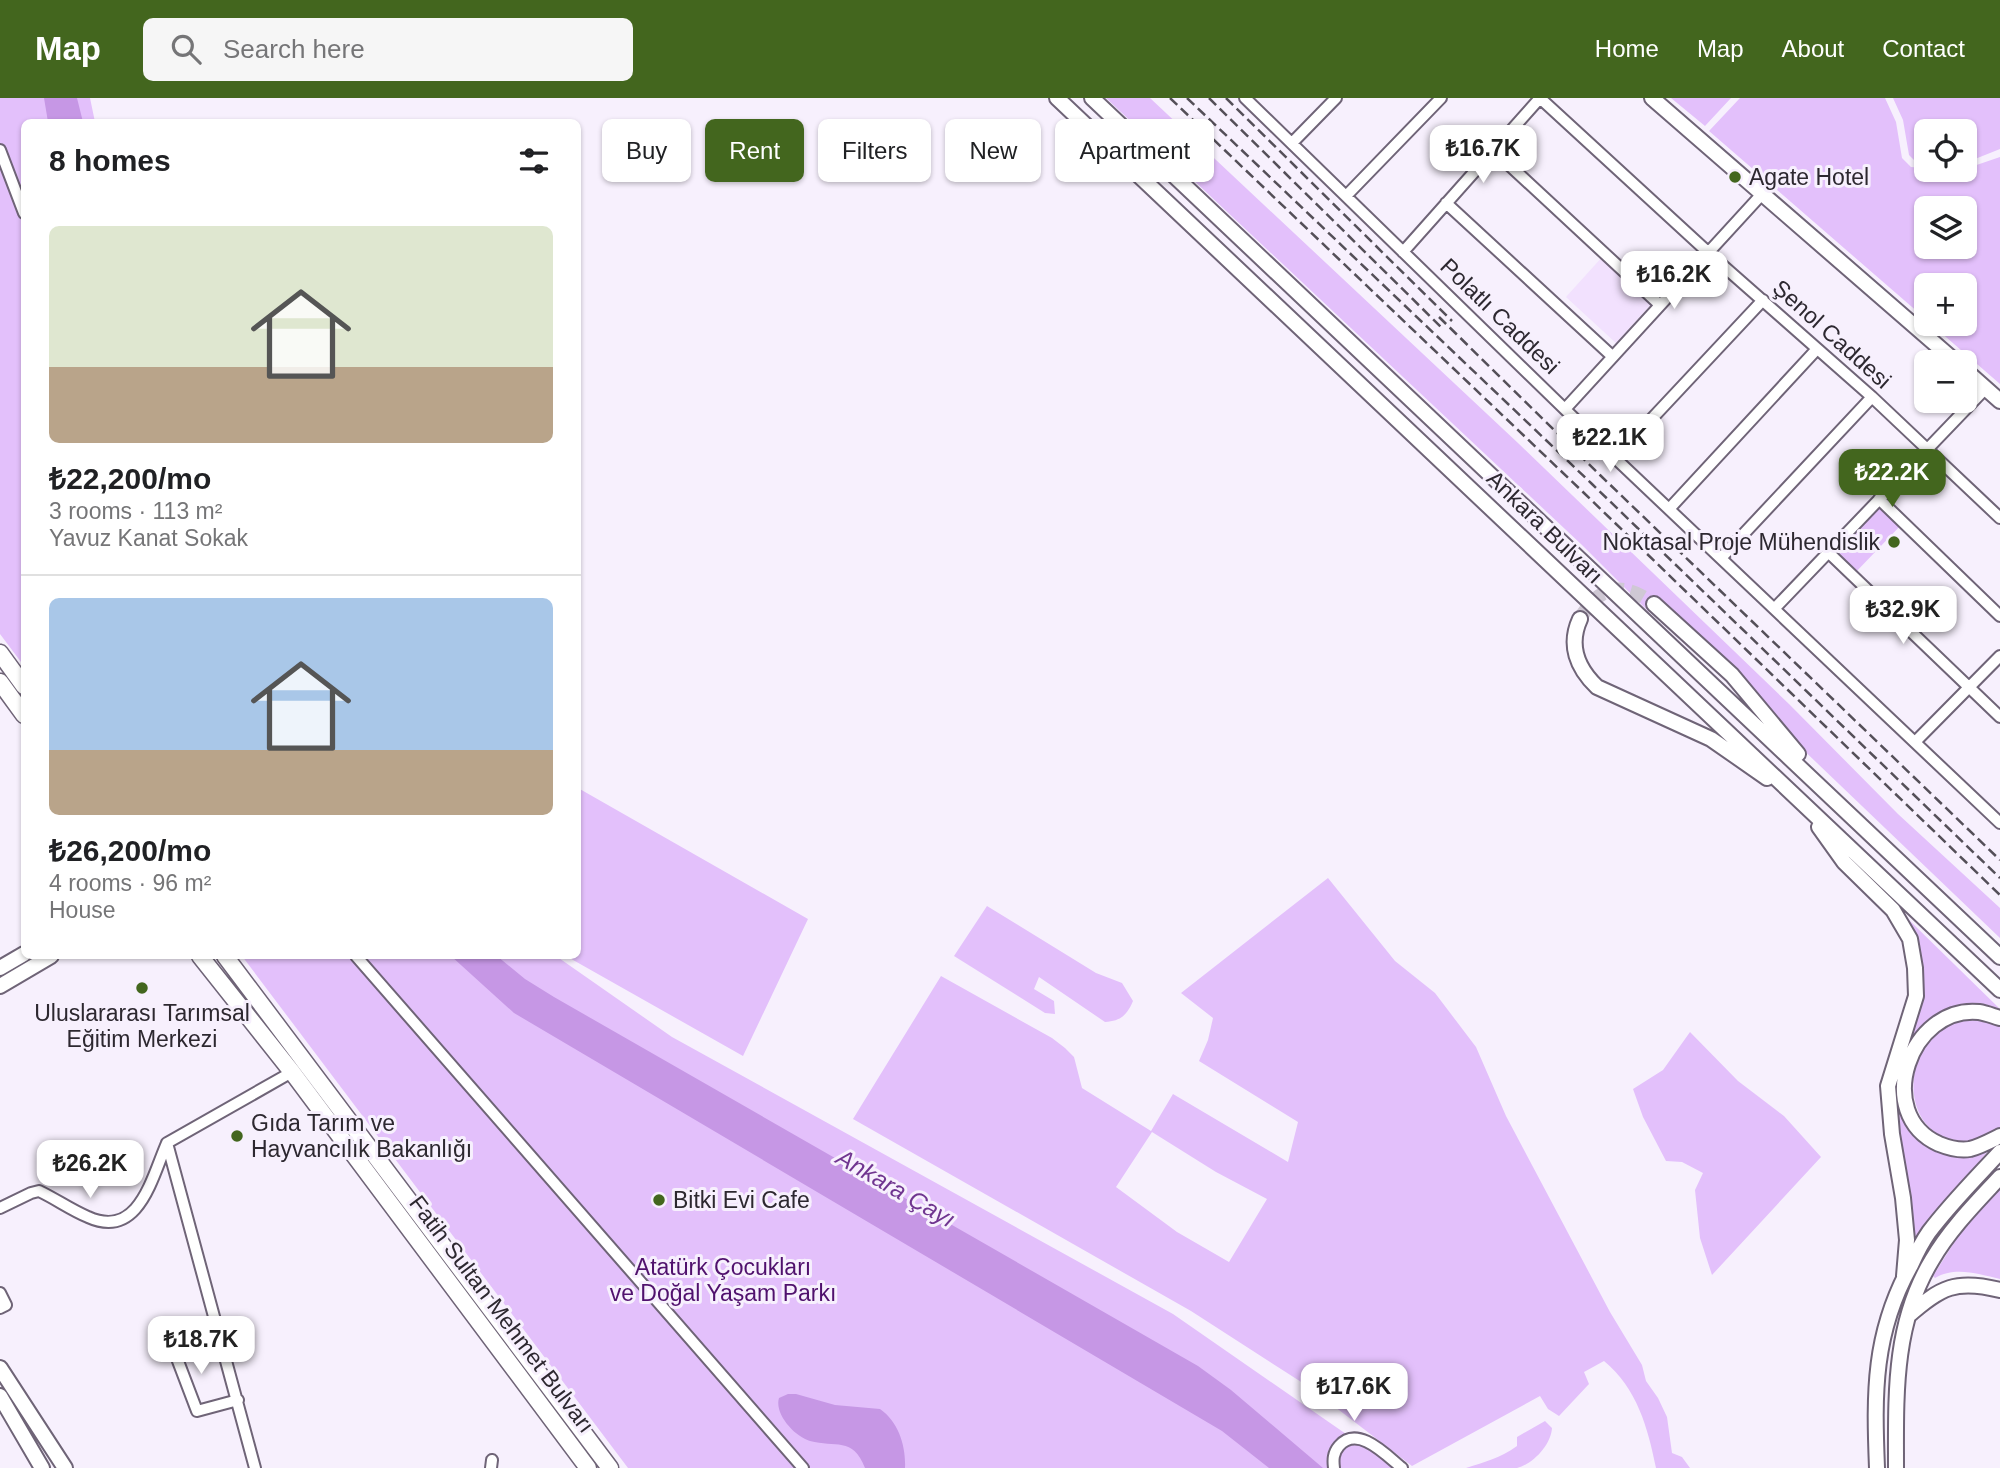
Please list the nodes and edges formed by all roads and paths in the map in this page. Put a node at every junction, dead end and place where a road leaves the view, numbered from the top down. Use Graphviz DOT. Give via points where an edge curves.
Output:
graph roads {
  1 [pos="1057,98"];
  2 [pos="1092,98"];
  3 [pos="1245,98"];
  4 [pos="1336,98"];
  5 [pos="1441,98"];
  6 [pos="1540,98"];
  7 [pos="1652,98"];
  8 [pos="1292,143"];
  9 [pos="0,150"];
  10 [pos="1493,150"];
  11 [pos="1762,194"];
  12 [pos="1346,196"];
  13 [pos="1446,203"];
  14 [pos="21,205"];
  15 [pos="1707,251"];
  16 [pos="1404,252"];
  17 [pos="1763,300"];
  18 [pos="1659,304"];
  19 [pos="1817,349"];
  20 [pos="1942,350"];
  21 [pos="1612,356"];
  22 [pos="1977,380"];
  23 [pos="1986,388"];
  24 [pos="1872,397"];
  25 [pos="2000,401"];
  26 [pos="1565,409"];
  27 [pos="1926,450"];
  28 [pos="1615,458"];
  29 [pos="1879,499"];
  30 [pos="1670,508"];
  31 [pos="2000,518"];
  32 [pos="1828,552"];
  33 [pos="1722,557"];
  34 [pos="1654,604"];
  35 [pos="1775,608"];
  36 [pos="2000,616"];
  37 [pos="1580,619"];
  38 [pos="0,653"];
  39 [pos="2000,656"];
  40 [pos="0,682"];
  41 [pos="21,682"];
  42 [pos="1969,687"];
  43 [pos="21,711"];
  44 [pos="2000,717"];
  45 [pos="1915,742"];
  46 [pos="1801,801"];
  47 [pos="2000,823"];
  48 [pos="1882,845"];
  49 [pos="2000,945"];
  50 [pos="21,956"];
  51 [pos="2000,957"];
  52 [pos="46,959"];
  53 [pos="202,959"];
  54 [pos="227,959"];
  55 [pos="359,959"];
  56 [pos="0,968"];
  57 [pos="0,986"];
  58 [pos="2000,990"];
  59 [pos="2000,1018"];
  60 [pos="292,1072"];
  61 [pos="2000,1136"];
  62 [pos="167,1143"];
  63 [pos="2000,1152"];
  64 [pos="2000,1177"];
  65 [pos="0,1208"];
  66 [pos="1904,1276"];
  67 [pos="1997,1288"];
  68 [pos="0,1293"];
  69 [pos="0,1308"];
  70 [pos="1908,1317"];
  71 [pos="170,1340"];
  72 [pos="0,1368"];
  73 [pos="0,1396"];
  74 [pos="237,1400"];
  75 [pos="252,1466"];
  76 [pos="43,1468"];
  77 [pos="65,1468"];
  78 [pos="588,1468"];
  79 [pos="610,1468"];
  80 [pos="803,1468"];
  81 [pos="1334,1468"];
  82 [pos="1402,1468"];
  83 [pos="1877,1468"];
  84 [pos="1896,1468"];
  1 -- 46 [label="main road, Ankara Bulvarı"];
  2 -- 48 [label="main road, Ankara Bulvarı"];
  3 -- 8 [label="street, Polatlı Caddesi"];
  4 -- 8 [label="street"];
  5 -- 12 [label="street"];
  6 -- 10 [label="street"];
  6 -- 15 [label="street, Şenol Caddesi"];
  7 -- 11 [label="main road"];
  8 -- 12 [label="street, Polatlı Caddesi"];
  9 -- 14 [label="street"];
  10 -- 13 [label="street"];
  10 -- 18 [label="street"];
  11 -- 15 [label="street"];
  11 -- 20 [label="main road"];
  12 -- 16 [label="street, Polatlı Caddesi"];
  13 -- 16 [label="street"];
  13 -- 21 [label="street"];
  15 -- 17 [label="street, Şenol Caddesi"];
  15 -- 18 [label="street"];
  16 -- 26 [label="street, Polatlı Caddesi"];
  17 -- 19 [label="street, Şenol Caddesi"];
  17 -- 28 [label="street"];
  18 -- 21 [label="street"];
  19 -- 24 [label="street, Şenol Caddesi"];
  19 -- 30 [label="street"];
  21 -- 26 [label="street"];
  22 -- 23 [label="main road"];
  23 -- 25 [label="main road"];
  23 -- 27 [label="street"];
  24 -- 27 [label="street, Şenol Caddesi"];
  24 -- 33 [label="street"];
  26 -- 28 [label="street, Polatlı Caddesi"];
  27 -- 29 [label="street"];
  27 -- 31 [label="street, Şenol Caddesi"];
  28 -- 30 [label="street, Polatlı Caddesi"];
  29 -- 32 [label="street"];
  29 -- 36 [label="street"];
  30 -- 33 [label="street, Polatlı Caddesi"];
  32 -- 35 [label="street"];
  32 -- 42 [label="street"];
  33 -- 35 [label="street, Polatlı Caddesi"];
  34 -- 48 [label="main road" via="1732,675"];
  35 -- 45 [label="street, Polatlı Caddesi"];
  37 -- 46 [label="main road" via="1574,635 1576,658 1597,687 1711,739"];
  38 -- 41 [label="highway"];
  39 -- 42 [label="street"];
  40 -- 43 [label="highway"];
  42 -- 44 [label="street"];
  42 -- 45 [label="street"];
  45 -- 47 [label="street, Polatlı Caddesi"];
  46 -- 58 [label="main road, Ankara Bulvarı"];
  46 -- 66 [label="main road" via="1844,862 1893,911 1910,939 1916,996 1888,1086 1903,1198"];
  48 -- 49 [label="main road"];
  48 -- 51 [label="main road, Ankara Bulvarı"];
  50 -- 56 [label="main road"];
  52 -- 57 [label="main road"];
  53 -- 60 [label="highway, Fatih Sultan Mehmet Bulvarı"];
  54 -- 79 [label="highway, Fatih Sultan Mehmet Bulvarı"];
  55 -- 80 [label="street"];
  59 -- 61 [label="main road" via="1978,1012 1941,1020 1913,1049 1903,1087 1912,1119 1933,1141 1968,1150"];
  60 -- 62 [label="street"];
  60 -- 78 [label="highway, Fatih Sultan Mehmet Bulvarı"];
  62 -- 65 [label="street" via="144,1196 130,1217 118,1222 98,1221 39,1191"];
  62 -- 74 [label="street"];
  63 -- 66 [label="main road" via="1928,1234"];
  64 -- 70 [label="main road" via="1932,1258"];
  66 -- 83 [label="main road" via="1888,1312 1877,1360"];
  67 -- 70 [label="main road" via="1965,1285 1944,1289"];
  68 -- 69 [label="street" via="6,1305"];
  70 -- 84 [label="main road" via="1897,1362"];
  71 -- 74 [label="street" via="197,1412"];
  72 -- 77 [label="main road"];
  73 -- 76 [label="main road"];
  74 -- 75 [label="street"];
  81 -- 82 [label="street" via="1336,1450 1357,1438"];
}
